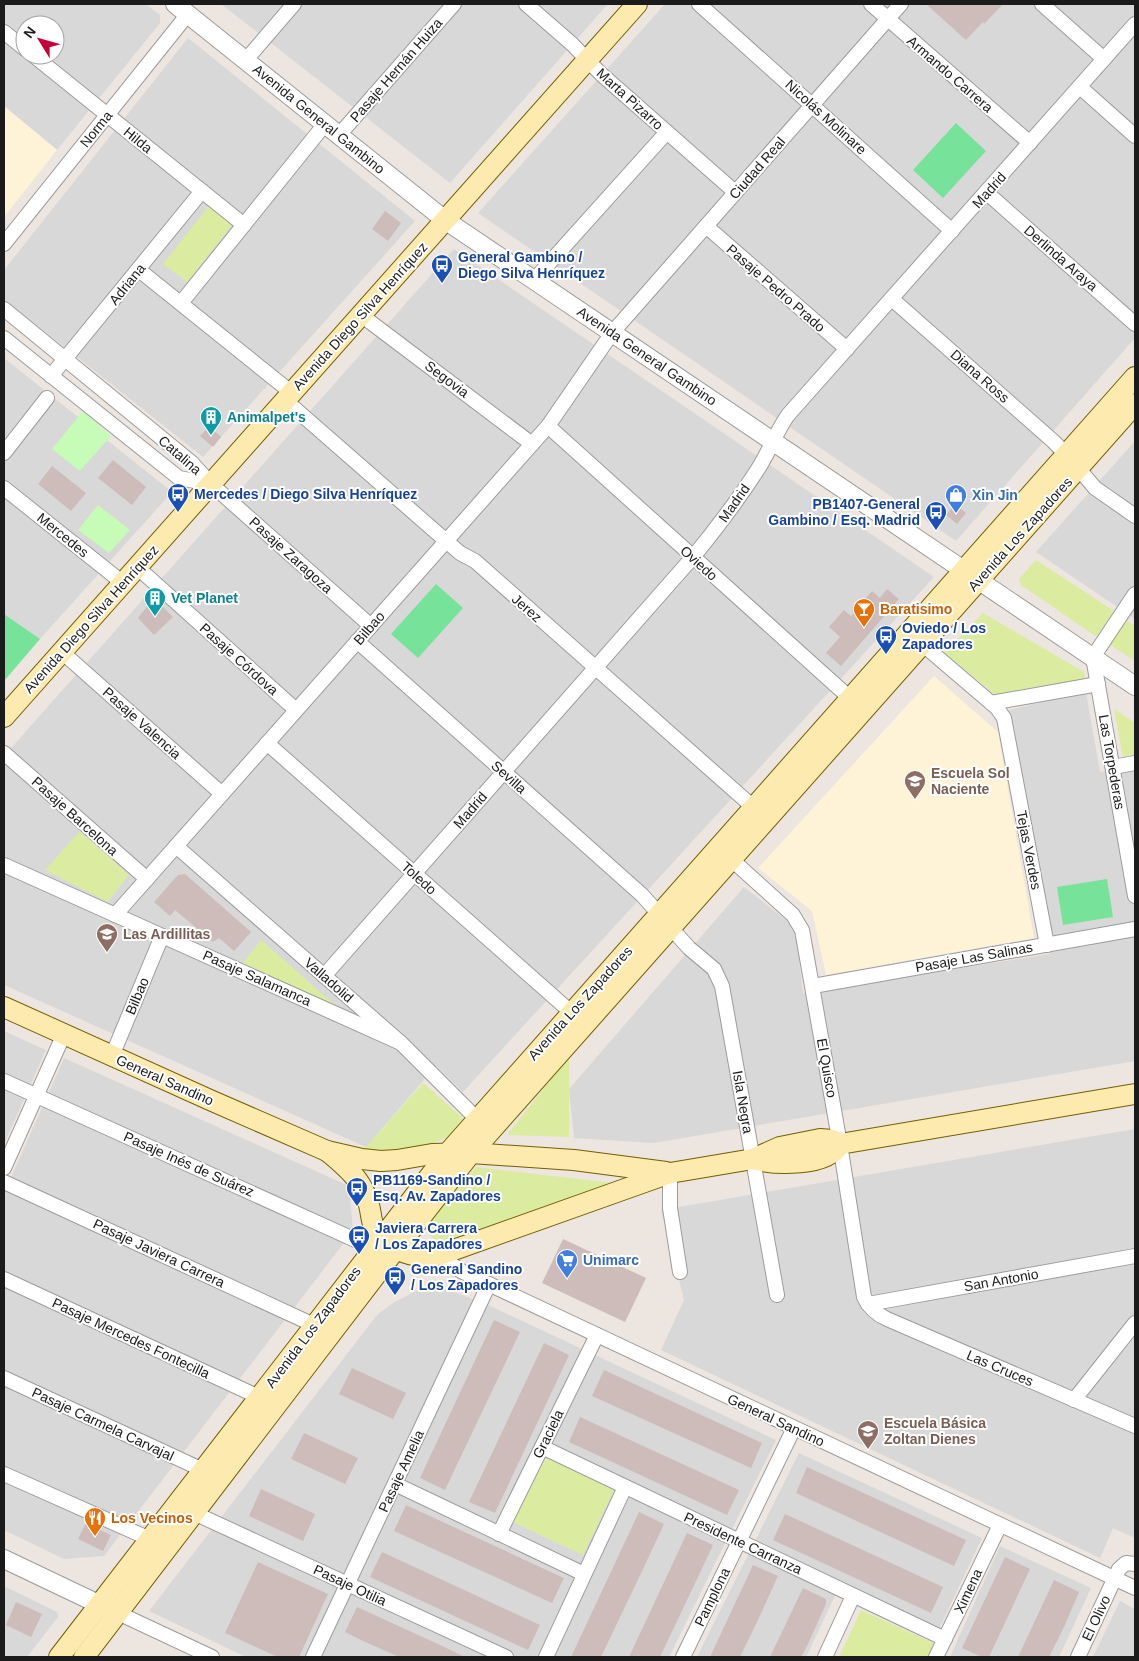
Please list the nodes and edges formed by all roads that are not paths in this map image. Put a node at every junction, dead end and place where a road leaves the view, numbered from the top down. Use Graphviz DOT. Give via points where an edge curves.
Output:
graph roads {
  1 [pos="294,4"];
  2 [pos="454,4"];
  3 [pos="526,4"];
  4 [pos="637,4"];
  5 [pos="699,4"];
  6 [pos="870,4"];
  7 [pos="902,4"];
  8 [pos="1042,4"];
  9 [pos="182,9"];
  10 [pos="888,19"];
  11 [pos="1135,24"];
  12 [pos="4,32"];
  13 [pos="15,41"];
  14 [pos="1104,59"];
  15 [pos="587,60"];
  16 [pos="246,61"];
  17 [pos="45,65"];
  18 [pos="1080,87"];
  19 [pos="812,105"];
  20 [pos="107,115"];
  21 [pos="325,124"];
  22 [pos="667,132"];
  23 [pos="339,135"];
  24 [pos="1135,136"];
  25 [pos="1030,143"];
  26 [pos="202,191"];
  27 [pos="735,192"];
  28 [pos="986,192"];
  29 [pos="445,220"];
  30 [pos="244,225"];
  31 [pos="706,226"];
  32 [pos="952,230"];
  33 [pos="4,244"];
  34 [pos="138,270"];
  35 [pos="534,280"];
  36 [pos="892,298"];
  37 [pos="181,303"];
  38 [pos="4,309"];
  39 [pos="361,315"];
  40 [pos="1135,324"];
  41 [pos="612,333"];
  42 [pos="4,338"];
  43 [pos="847,349"];
  44 [pos="65,360"];
  45 [pos="52,376"];
  46 [pos="1135,377"];
  47 [pos="288,396"];
  48 [pos="47,398"];
  49 [pos="1135,404"];
  50 [pos="136,418"];
  51 [pos="548,426"];
  52 [pos="123,433"];
  53 [pos="772,441"];
  54 [pos="532,444"];
  55 [pos="4,453"];
  56 [pos="1072,462"];
  57 [pos="211,484"];
  58 [pos="4,488"];
  59 [pos="1135,516"];
  60 [pos="446,541"];
  61 [pos="693,557"];
  62 [pos="137,567"];
  63 [pos="972,575"];
  64 [pos="123,583"];
  65 [pos="1135,594"];
  66 [pos="371,626"];
  67 [pos="358,641"];
  68 [pos="922,644"];
  69 [pos="62,652"];
  70 [pos="1093,657"];
  71 [pos="596,668"];
  72 [pos="1098,684"];
  73 [pos="1135,686"];
  74 [pos="851,699"];
  75 [pos="991,703"];
  76 [pos="296,710"];
  77 [pos="4,717"];
  78 [pos="267,743"];
  79 [pos="4,753"];
  80 [pos="1135,763"];
  81 [pos="1112,767"];
  82 [pos="503,772"];
  83 [pos="222,794"];
  84 [pos="760,813"];
  85 [pos="176,846"];
  86 [pos="731,859"];
  87 [pos="4,865"];
  88 [pos="414,873"];
  89 [pos="147,879"];
  90 [pos="1135,896"];
  91 [pos="115,915"];
  92 [pos="665,921"];
  93 [pos="1135,929"];
  94 [pos="162,936"];
  95 [pos="1047,945"];
  96 [pos="324,976"];
  97 [pos="813,986"];
  98 [pos="4,1007"];
  99 [pos="572,1012"];
  100 [pos="64,1034"];
  101 [pos="401,1043"];
  102 [pos="112,1056"];
  103 [pos="4,1081"];
  104 [pos="1135,1094"];
  105 [pos="36,1096"];
  106 [pos="477,1119"];
  107 [pos="840,1144"];
  108 [pos="327,1152"];
  109 [pos="447,1154"];
  110 [pos="471,1154"];
  111 [pos="753,1159"];
  112 [pos="616,1166"];
  113 [pos="4,1168"];
  114 [pos="670,1173"];
  115 [pos="4,1182"];
  116 [pos="618,1191"];
  117 [pos="384,1244"];
  118 [pos="439,1254"];
  119 [pos="1135,1256"];
  120 [pos="680,1272"];
  121 [pos="4,1279"];
  122 [pos="489,1284"];
  123 [pos="777,1296"];
  124 [pos="868,1304"];
  125 [pos="1135,1323"];
  126 [pos="314,1325"];
  127 [pos="597,1335"];
  128 [pos="4,1378"];
  129 [pos="259,1397"];
  130 [pos="1074,1400"];
  131 [pos="1135,1426"];
  132 [pos="794,1428"];
  133 [pos="542,1447"];
  134 [pos="203,1470"];
  135 [pos="4,1474"];
  136 [pos="395,1484"];
  137 [pos="625,1487"];
  138 [pos="194,1513"];
  139 [pos="1000,1524"];
  140 [pos="499,1534"];
  141 [pos="150,1539"];
  142 [pos="739,1541"];
  143 [pos="4,1559"];
  144 [pos="1135,1564"];
  145 [pos="584,1574"];
  146 [pos="1114,1578"];
  147 [pos="348,1585"];
  148 [pos="1135,1588"];
  149 [pos="854,1596"];
  150 [pos="100,1604"];
  151 [pos="118,1613"];
  152 [pos="945,1639"];
  153 [pos="59,1657"];
  154 [pos="84,1657"];
  155 [pos="212,1657"];
  156 [pos="314,1657"];
  157 [pos="506,1657"];
  158 [pos="546,1657"];
  159 [pos="683,1657"];
  160 [pos="825,1657"];
  161 [pos="936,1657"];
  162 [pos="1078,1657"];
  1 -- 16 [label="street"];
  2 -- 23 [label="street, Pasaje Hernán Huiza"];
  3 -- 15 [label="street, Marta Pizarro"];
  4 -- 15 [label="main road, Avenida Diego Silva Henríquez"];
  5 -- 19 [label="street, Nicolás Molinare"];
  6 -- 10 [label="street, Armando Carrera"];
  7 -- 10 [label="street, Ciudad Real"];
  8 -- 14 [label="street"];
  9 -- 16 [label="street, Avenida General Gambino"];
  9 -- 20 [label="street, Norma"];
  10 -- 19 [label="street, Ciudad Real"];
  10 -- 25 [label="street, Armando Carrera"];
  11 -- 14 [label="street, Madrid"];
  12 -- 13 [label="street"];
  14 -- 18 [label="street, Madrid"];
  15 -- 22 [label="street, Marta Pizarro"];
  15 -- 29 [label="main road, Avenida Diego Silva Henríquez"];
  16 -- 21 [label="street, Avenida General Gambino"];
  17 -- 20 [label="street, Hilda"];
  18 -- 24 [label="street"];
  18 -- 25 [label="street, Madrid"];
  19 -- 27 [label="street, Ciudad Real"];
  19 -- 32 [label="street, Nicolás Molinare"];
  20 -- 26 [label="street, Hilda"];
  20 -- 33 [label="street, Norma"];
  21 -- 23 [label="street, Avenida General Gambino"];
  21 -- 30 [label="street"];
  22 -- 27 [label="street, Marta Pizarro"];
  22 -- 35 [label="street"];
  23 -- 29 [label="street, Avenida General Gambino"];
  25 -- 28 [label="street, Madrid"];
  26 -- 30 [label="street, Hilda"];
  26 -- 34 [label="street, Adriana"];
  27 -- 31 [label="street, Ciudad Real"];
  28 -- 32 [label="street, Madrid"];
  28 -- 40 [label="street, Derlinda Araya"];
  29 -- 35 [label="street, Avenida General Gambino"];
  29 -- 39 [label="main road, Avenida Diego Silva Henríquez"];
  30 -- 37 [label="street"];
  31 -- 41 [label="street, Ciudad Real"];
  31 -- 43 [label="street, Pasaje Pedro Prado"];
  32 -- 36 [label="street, Madrid"];
  34 -- 37 [label="street"];
  34 -- 44 [label="street, Adriana"];
  35 -- 41 [label="street, Avenida General Gambino"];
  36 -- 43 [label="street, Madrid"];
  36 -- 56 [label="street, Diana Ross" via="1046,434"];
  37 -- 47 [label="street"];
  38 -- 44 [label="street, Catalina"];
  39 -- 47 [label="main road, Avenida Diego Silva Henríquez"];
  39 -- 54 [label="street, Segovia"];
  41 -- 51 [label="street, Bilbao"];
  41 -- 53 [label="street, Avenida General Gambino"];
  42 -- 45 [label="street, Catalina"];
  43 -- 53 [label="street, Madrid" via="788,415"];
  44 -- 45 [label="street, Adriana"];
  44 -- 50 [label="street, Catalina"];
  45 -- 52 [label="street, Catalina"];
  46 -- 56 [label="main road, Avenida Los Zapadores"];
  47 -- 57 [label="main road, Avenida Diego Silva Henríquez"];
  47 -- 60 [label="street, Jerez"];
  48 -- 55 [label="street"];
  49 -- 56 [label="main road, Avenida Los Zapadores"];
  50 -- 52 [label="street"];
  50 -- 57 [label="street, Catalina" via="192,463"];
  51 -- 54 [label="street, Bilbao"];
  51 -- 61 [label="street, Oviedo"];
  52 -- 57 [label="street, Catalina" via="179,478"];
  53 -- 61 [label="street, Madrid" via="740,495"];
  53 -- 63 [label="street, Avenida General Gambino"];
  54 -- 60 [label="street, Bilbao"];
  56 -- 59 [label="street, Diana Ross" via="1095,488"];
  56 -- 63 [label="main road, Avenida Los Zapadores"];
  57 -- 62 [label="main road, Avenida Diego Silva Henríquez"];
  57 -- 66 [label="street, Pasaje Zaragoza"];
  58 -- 64 [label="street, Mercedes"];
  60 -- 66 [label="street, Bilbao"];
  60 -- 71 [label="street, Jerez" via="474,561"];
  61 -- 71 [label="street, Madrid"];
  61 -- 74 [label="street, Oviedo"];
  62 -- 64 [label="main road, Avenida Diego Silva Henríquez"];
  62 -- 76 [label="street, Pasaje Córdova"];
  63 -- 68 [label="main road, Avenida Los Zapadores"];
  63 -- 70 [label="street, Avenida General Gambino"];
  63 -- 74 [label="main road, Avenida Los Zapadores"];
  64 -- 69 [label="main road, Avenida Diego Silva Henríquez"];
  65 -- 70 [label="street"];
  66 -- 67 [label="street, Bilbao"];
  67 -- 76 [label="street, Bilbao"];
  67 -- 82 [label="street, Sevilla"];
  68 -- 75 [label="street, Tejas Verdes"];
  68 -- 84 [label="main road, Avenida Los Zapadores"];
  69 -- 77 [label="main road, Avenida Diego Silva Henríquez"];
  69 -- 83 [label="street, Pasaje Valencia"];
  70 -- 72 [label="street, Las Torpederas"];
  70 -- 73 [label="street, Avenida General Gambino"];
  71 -- 82 [label="street, Madrid"];
  71 -- 84 [label="street, Jerez"];
  72 -- 75 [label="street"];
  72 -- 81 [label="street, Las Torpederas"];
  74 -- 84 [label="main road, Avenida Los Zapadores"];
  75 -- 95 [label="street, Tejas Verdes" via="1005,722"];
  76 -- 78 [label="street, Bilbao"];
  78 -- 83 [label="street, Bilbao"];
  78 -- 88 [label="street, Toledo"];
  79 -- 89 [label="street, Pasaje Barcelona"];
  80 -- 81 [label="street"];
  81 -- 90 [label="street, Las Torpederas"];
  82 -- 88 [label="street, Madrid"];
  82 -- 92 [label="street, Sevilla" via="642,895"];
  83 -- 85 [label="street, Bilbao"];
  84 -- 86 [label="main road, Avenida Los Zapadores"];
  84 -- 92 [label="main road, Avenida Los Zapadores"];
  85 -- 89 [label="street, Bilbao"];
  85 -- 96 [label="street, Valladolid"];
  86 -- 92 [label="main road, Avenida Los Zapadores"];
  86 -- 97 [label="street, El Quisco" via="798,922"];
  87 -- 91 [label="street, Pasaje Salamanca"];
  88 -- 96 [label="street, Madrid"];
  88 -- 99 [label="street, Toledo"];
  89 -- 91 [label="street, Bilbao"];
  91 -- 94 [label="street, Pasaje Salamanca"];
  92 -- 99 [label="main road, Avenida Los Zapadores"];
  92 -- 110 [label="main road, Avenida Los Zapadores"];
  92 -- 111 [label="street, Isla Negra" via="714,969 720,980"];
  93 -- 95 [label="street, Pasaje Las Salinas"];
  94 -- 101 [label="street, Pasaje Salamanca"];
  94 -- 102 [label="street, Bilbao"];
  95 -- 97 [label="street, Pasaje Las Salinas"];
  96 -- 101 [label="street, Valladolid"];
  97 -- 107 [label="street, El Quisco"];
  98 -- 100 [label="main road, General Sandino"];
  99 -- 106 [label="main road, Avenida Los Zapadores"];
  100 -- 102 [label="main road, General Sandino"];
  100 -- 105 [label="street"];
  101 -- 106 [label="street, Valladolid"];
  102 -- 108 [label="main road, General Sandino"];
  103 -- 105 [label="street, Pasaje Inés de Suárez"];
  104 -- 107 [label="main road"];
  105 -- 113 [label="street"];
  105 -- 117 [label="street, Pasaje Inés de Suárez"];
  106 -- 109 [label="main road, Avenida Los Zapadores"];
  107 -- 111 [label="main road" via="826,1139 791,1143"];
  107 -- 124 [label="street, El Quisco" via="864,1297"];
  108 -- 109 [label="main road, General Sandino" via="382,1161"];
  108 -- 117 [label="main road, General Sandino" via="360,1183 370,1217"];
  109 -- 110 [label="main road, General Sandino"];
  109 -- 117 [label="main road, Avenida Los Zapadores"];
  110 -- 112 [label="main road, General Sandino" via="574,1160"];
  110 -- 117 [label="main road, Avenida Los Zapadores"];
  111 -- 114 [label="main road"];
  111 -- 123 [label="street, Isla Negra"];
  112 -- 114 [label="main road, General Sandino"];
  112 -- 116 [label="main road"];
  114 -- 116 [label="main road"];
  114 -- 120 [label="street" via="670,1208"];
  115 -- 126 [label="street, Pasaje Javiera Carrera"];
  116 -- 118 [label="main road"];
  117 -- 118 [label="main road" via="413,1254"];
  117 -- 126 [label="main road, Avenida Los Zapadores"];
  117 -- 138 [label="main road, Avenida Los Zapadores"];
  118 -- 122 [label="street, General Sandino" via="455,1268"];
  119 -- 124 [label="street, San Antonio"];
  121 -- 129 [label="street, Pasaje Mercedes Fontecilla"];
  122 -- 127 [label="street, General Sandino"];
  122 -- 136 [label="street, Pasaje Amelia"];
  124 -- 130 [label="street, Las Cruces" via="887,1319"];
  125 -- 130 [label="street"];
  126 -- 129 [label="main road, Avenida Los Zapadores"];
  127 -- 132 [label="street, General Sandino"];
  127 -- 133 [label="street, Graciela"];
  128 -- 134 [label="street, Pasaje Carmela Carvajal"];
  129 -- 134 [label="main road, Avenida Los Zapadores"];
  130 -- 131 [label="street, Las Cruces"];
  132 -- 139 [label="street, General Sandino"];
  132 -- 142 [label="street, Pamplona"];
  133 -- 137 [label="street, Presidente Carranza"];
  133 -- 140 [label="street, Graciela"];
  134 -- 141 [label="main road, Avenida Los Zapadores"];
  135 -- 141 [label="street"];
  136 -- 140 [label="street"];
  136 -- 147 [label="street, Pasaje Amelia"];
  137 -- 142 [label="street, Presidente Carranza"];
  137 -- 145 [label="street"];
  138 -- 147 [label="street, Pasaje Otilia"];
  138 -- 151 [label="main road, Avenida Los Zapadores"];
  139 -- 146 [label="street, General Sandino"];
  139 -- 152 [label="street, Ximena"];
  140 -- 145 [label="street"];
  141 -- 150 [label="main road, Avenida Los Zapadores"];
  142 -- 149 [label="street, Presidente Carranza"];
  142 -- 159 [label="street, Pamplona"];
  143 -- 150 [label="street"];
  144 -- 146 [label="street" via="1122,1565"];
  145 -- 158 [label="street"];
  146 -- 148 [label="street, General Sandino"];
  146 -- 162 [label="street, El Olivo"];
  147 -- 156 [label="street, Pasaje Amelia"];
  147 -- 157 [label="street, Pasaje Otilia"];
  149 -- 152 [label="street, Presidente Carranza"];
  149 -- 160 [label="street"];
  150 -- 151 [label="street"];
  150 -- 153 [label="main road, Avenida Los Zapadores"];
  151 -- 154 [label="main road, Avenida Los Zapadores"];
  151 -- 155 [label="street"];
  152 -- 161 [label="street, Ximena"];
}
